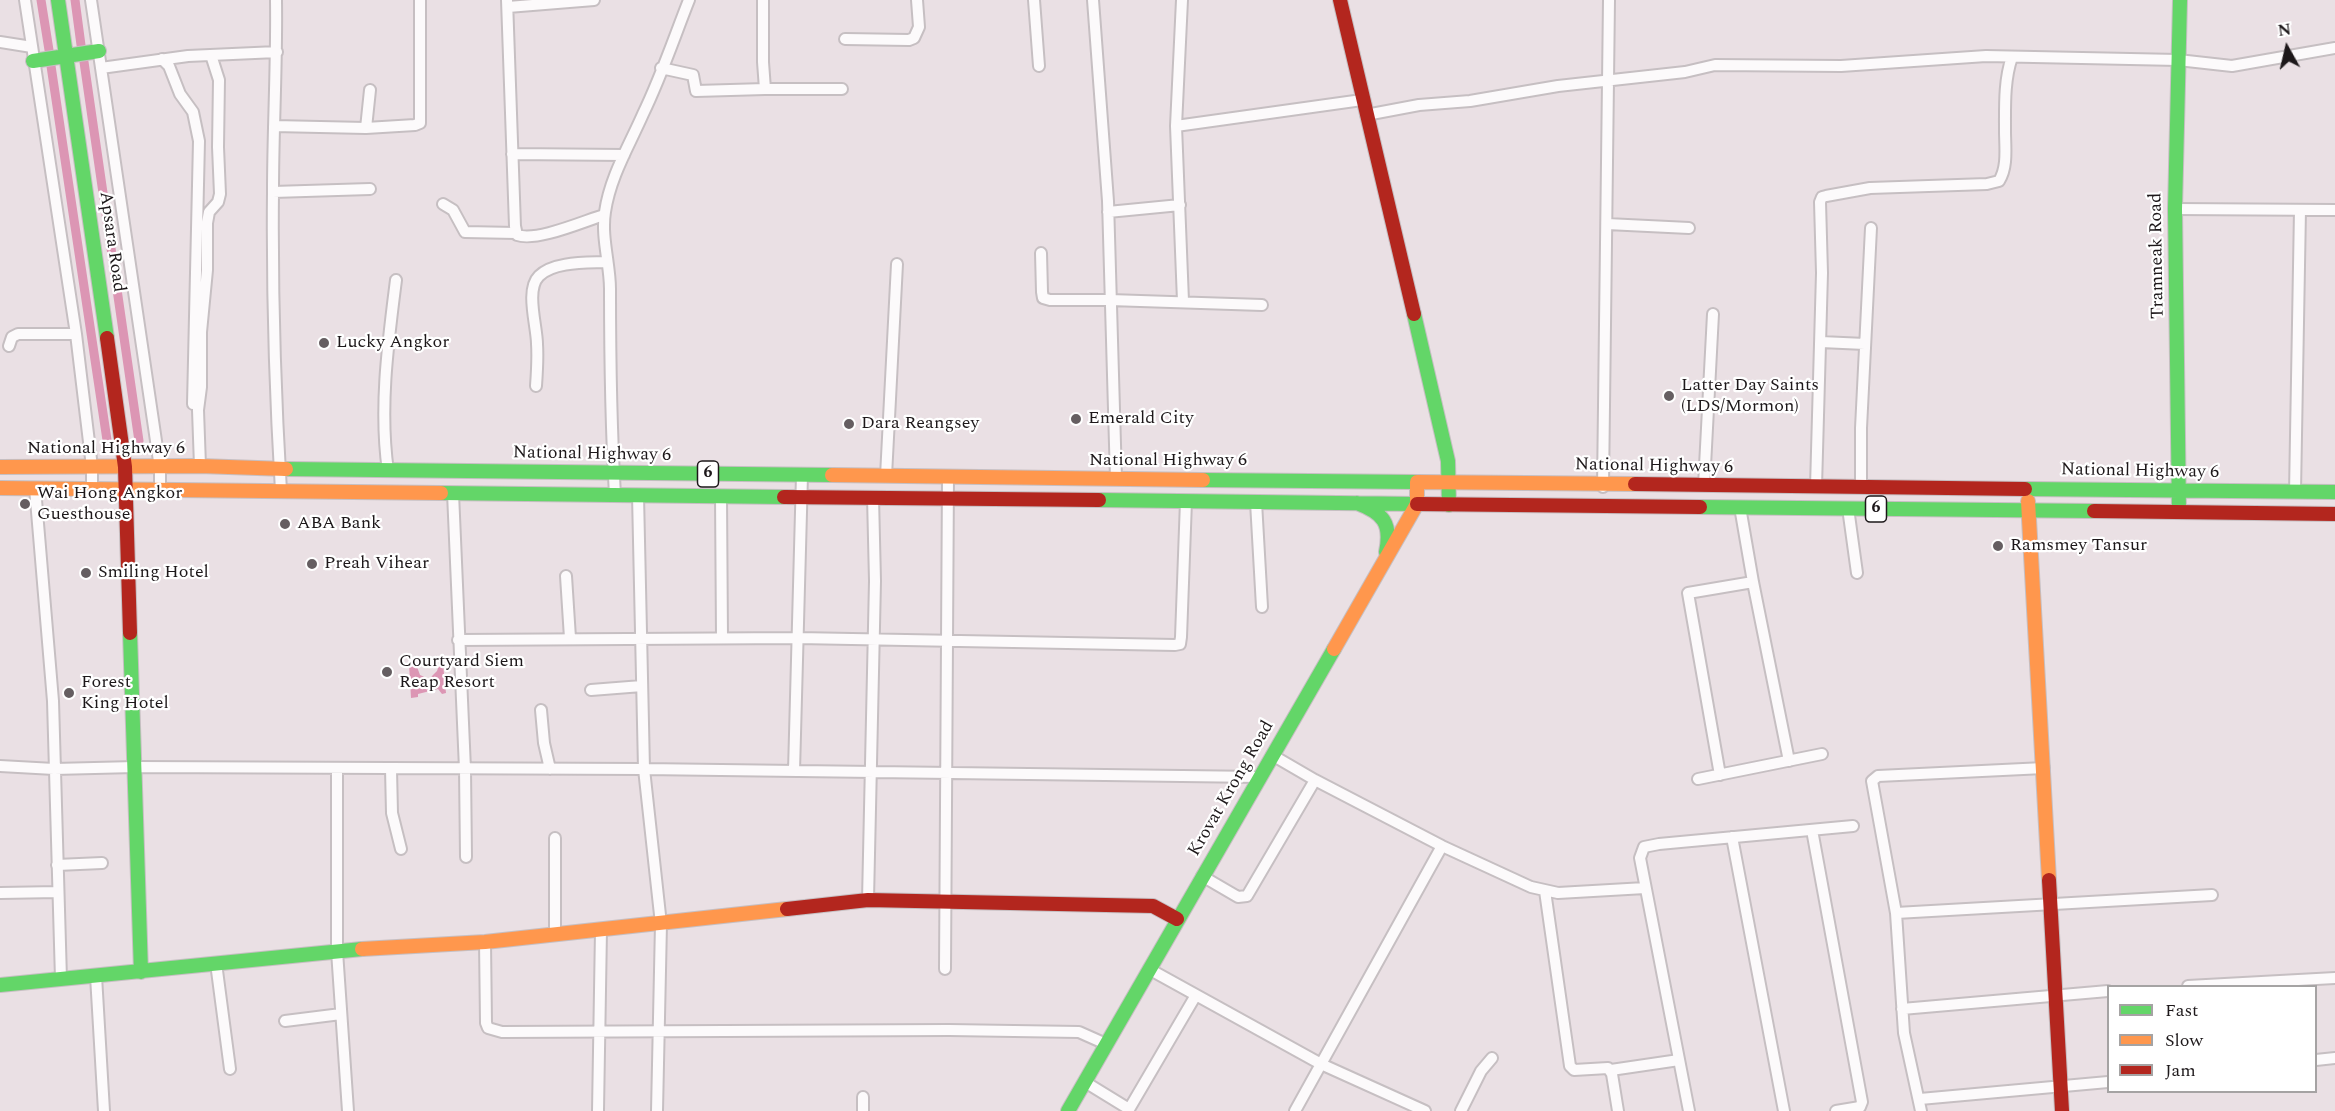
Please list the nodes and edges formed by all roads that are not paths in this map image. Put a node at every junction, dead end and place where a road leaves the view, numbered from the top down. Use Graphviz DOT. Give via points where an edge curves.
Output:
graph roads {
  1 [pos="25,0"];
  2 [pos="58,0"];
  3 [pos="91,0"];
  4 [pos="276,0"];
  5 [pos="420,0"];
  6 [pos="594,0"];
  7 [pos="689,0"];
  8 [pos="763,0"];
  9 [pos="917,0"];
  10 [pos="1034,0"];
  11 [pos="1093,0"];
  12 [pos="1182,0"];
  13 [pos="1340,0"];
  14 [pos="1609,0"];
  15 [pos="2180,0"];
  16 [pos="546,2"];
  17 [pos="507,4"];
  18 [pos="845,39"];
  19 [pos="0,42"];
  20 [pos="2335,48"];
  21 [pos="99,51"];
  22 [pos="277,52"];
  23 [pos="33,54"];
  24 [pos="211,55"];
  25 [pos="66,56"];
  26 [pos="2012,57"];
  27 [pos="162,58"];
  28 [pos="2178,60"];
  29 [pos="1039,66"];
  30 [pos="101,68"];
  31 [pos="662,68"];
  32 [pos="1610,81"];
  33 [pos="765,89"];
  34 [pos="842,89"];
  35 [pos="370,90"];
  36 [pos="1362,100"];
  37 [pos="1366,116"];
  38 [pos="274,126"];
  39 [pos="1176,126"];
  40 [pos="366,128"];
  41 [pos="512,154"];
  42 [pos="624,155"];
  43 [pos="370,189"];
  44 [pos="273,192"];
  45 [pos="443,204"];
  46 [pos="1180,205"];
  47 [pos="2175,209"];
  48 [pos="2300,210"];
  49 [pos="2335,210"];
  50 [pos="1108,212"];
  51 [pos="604,215"];
  52 [pos="1607,224"];
  53 [pos="1689,228"];
  54 [pos="1871,228"];
  55 [pos="516,233"];
  56 [pos="1041,253"];
  57 [pos="607,262"];
  58 [pos="897,264"];
  59 [pos="396,280"];
  60 [pos="1110,300"];
  61 [pos="1183,301"];
  62 [pos="1262,305"];
  63 [pos="1713,314"];
  64 [pos="76,334"];
  65 [pos="1821,342"];
  66 [pos="1865,344"];
  67 [pos="9,346"];
  68 [pos="536,386"];
  69 [pos="199,438"];
  70 [pos="200,466"];
  71 [pos="0,467"];
  72 [pos="92,467"];
  73 [pos="125,467"];
  74 [pos="160,468"];
  75 [pos="280,469"];
  76 [pos="388,471"];
  77 [pos="614,473"];
  78 [pos="802,474"];
  79 [pos="886,476"];
  80 [pos="948,477"];
  81 [pos="1116,479"];
  82 [pos="1417,482"];
  83 [pos="1448,482"];
  84 [pos="1603,484"];
  85 [pos="1704,485"];
  86 [pos="1816,487"];
  87 [pos="1861,487"];
  88 [pos="0,488"];
  89 [pos="35,488"];
  90 [pos="92,489"];
  91 [pos="126,489"];
  92 [pos="2028,489"];
  93 [pos="160,490"];
  94 [pos="281,491"];
  95 [pos="2179,491"];
  96 [pos="2295,492"];
  97 [pos="2335,492"];
  98 [pos="453,493"];
  99 [pos="615,495"];
  100 [pos="638,495"];
  101 [pos="721,496"];
  102 [pos="801,497"];
  103 [pos="873,498"];
  104 [pos="948,498"];
  105 [pos="1186,501"];
  106 [pos="1256,502"];
  107 [pos="1357,503"];
  108 [pos="1417,504"];
  109 [pos="1449,505"];
  110 [pos="1602,506"];
  111 [pos="1740,507"];
  112 [pos="1848,508"];
  113 [pos="2028,510"];
  114 [pos="2179,512"];
  115 [pos="2335,514"];
  116 [pos="1383,564"];
  117 [pos="1857,573"];
  118 [pos="566,576"];
  119 [pos="1753,582"];
  120 [pos="1262,607"];
  121 [pos="570,638"];
  122 [pos="722,638"];
  123 [pos="798,638"];
  124 [pos="641,639"];
  125 [pos="458,640"];
  126 [pos="872,640"];
  127 [pos="947,640"];
  128 [pos="642,686"];
  129 [pos="591,690"];
  130 [pos="541,710"];
  131 [pos="1822,754"];
  132 [pos="1272,755"];
  133 [pos="1789,761"];
  134 [pos="0,766"];
  135 [pos="135,767"];
  136 [pos="2044,768"];
  137 [pos="54,769"];
  138 [pos="337,769"];
  139 [pos="391,769"];
  140 [pos="465,769"];
  141 [pos="550,769"];
  142 [pos="644,769"];
  143 [pos="795,771"];
  144 [pos="871,772"];
  145 [pos="948,774"];
  146 [pos="1720,775"];
  147 [pos="1259,777"];
  148 [pos="1698,779"];
  149 [pos="1315,780"];
  150 [pos="1852,826"];
  151 [pos="1812,830"];
  152 [pos="1732,837"];
  153 [pos="555,838"];
  154 [pos="1442,846"];
  155 [pos="401,849"];
  156 [pos="466,857"];
  157 [pos="102,863"];
  158 [pos="57,865"];
  159 [pos="1202,876"];
  160 [pos="1645,888"];
  161 [pos="58,891"];
  162 [pos="1545,891"];
  163 [pos="0,893"];
  164 [pos="2212,896"];
  165 [pos="868,900"];
  166 [pos="946,902"];
  167 [pos="2050,906"];
  168 [pos="1896,913"];
  169 [pos="1177,919"];
  170 [pos="661,924"];
  171 [pos="601,930"];
  172 [pos="555,934"];
  173 [pos="485,942"];
  174 [pos="337,951"];
  175 [pos="216,963"];
  176 [pos="945,969"];
  177 [pos="1149,969"];
  178 [pos="141,972"];
  179 [pos="96,976"];
  180 [pos="2335,978"];
  181 [pos="61,979"];
  182 [pos="0,985"];
  183 [pos="2221,985"];
  184 [pos="2107,991"];
  185 [pos="2055,994"];
  186 [pos="1196,995"];
  187 [pos="1902,1009"];
  188 [pos="341,1014"];
  189 [pos="285,1021"];
  190 [pos="660,1030"];
  191 [pos="600,1032"];
  192 [pos="1106,1044"];
  193 [pos="1492,1058"];
  194 [pos="2335,1058"];
  195 [pos="1678,1060"];
  196 [pos="2317,1060"];
  197 [pos="1320,1064"];
  198 [pos="230,1069"];
  199 [pos="1611,1070"];
  200 [pos="1085,1082"];
  201 [pos="2107,1082"];
  202 [pos="2061,1085"];
  203 [pos="863,1097"];
  204 [pos="1920,1099"];
  205 [pos="1128,1110"];
  206 [pos="104,1111"];
  207 [pos="348,1111"];
  208 [pos="598,1111"];
  209 [pos="657,1111"];
  210 [pos="863,1111"];
  211 [pos="1068,1111"];
  212 [pos="1295,1111"];
  213 [pos="1425,1111"];
  214 [pos="1461,1111"];
  215 [pos="1618,1111"];
  216 [pos="1689,1111"];
  217 [pos="1784,1111"];
  218 [pos="1836,1111"];
  219 [pos="1921,1111"];
  220 [pos="2062,1111"];
  1 -- 23 [label="street"];
  2 -- 25 [label="main road, Apsara Road"];
  3 -- 21 [label="street"];
  4 -- 22 [label="street"];
  5 -- 40 [label="street" via="420,123"];
  6 -- 16 [label="street"];
  7 -- 31 [label="street"];
  8 -- 33 [label="street"];
  9 -- 18 [label="street" via="919,27 914,38"];
  10 -- 29 [label="street"];
  11 -- 50 [label="street"];
  12 -- 39 [label="street"];
  13 -- 36 [label="main road"];
  14 -- 32 [label="street"];
  15 -- 28 [label="main road, Tramneak Road"];
  16 -- 17 [label="street"];
  17 -- 41 [label="street"];
  19 -- 23 [label="street"];
  20 -- 28 [label="street" via="2232,66"];
  21 -- 25 [label="main road"];
  21 -- 30 [label="street"];
  22 -- 24 [label="street"];
  22 -- 38 [label="street"];
  23 -- 25 [label="main road"];
  23 -- 64 [label="street"];
  24 -- 27 [label="street"];
  24 -- 69 [label="street" via="219,80 220,194 207,223"];
  25 -- 73 [label="main road, Apsara Road"];
  26 -- 28 [label="street"];
  26 -- 32 [label="street" via="1841,66 1716,65"];
  26 -- 65 [label="street" via="2006,92 2005,158 1999,181 1870,188 1822,197"];
  27 -- 30 [label="street"];
  27 -- 69 [label="street" via="193,112 199,141 193,431"];
  28 -- 47 [label="main road, Tramneak Road"];
  30 -- 74 [label="street"];
  31 -- 33 [label="street" via="693,75 696,91"];
  31 -- 42 [label="street"];
  32 -- 37 [label="street" via="1419,105"];
  32 -- 52 [label="street"];
  33 -- 34 [label="street"];
  35 -- 40 [label="street"];
  36 -- 37 [label="main road"];
  36 -- 39 [label="street"];
  37 -- 83 [label="main road" via="1448,461"];
  38 -- 40 [label="street"];
  38 -- 44 [label="street"];
  39 -- 46 [label="street"];
  41 -- 42 [label="street"];
  41 -- 55 [label="street"];
  42 -- 51 [label="street"];
  43 -- 44 [label="street"];
  44 -- 75 [label="street"];
  45 -- 55 [label="street" via="453,210 465,232"];
  46 -- 50 [label="street"];
  46 -- 61 [label="street"];
  47 -- 48 [label="street"];
  47 -- 95 [label="main road, Tramneak Road"];
  48 -- 49 [label="street"];
  48 -- 96 [label="street"];
  50 -- 60 [label="street"];
  51 -- 55 [label="street" via="532,236 519,237"];
  51 -- 57 [label="street"];
  52 -- 53 [label="street"];
  52 -- 84 [label="street"];
  54 -- 66 [label="street"];
  56 -- 60 [label="street" via="1044,298"];
  57 -- 68 [label="street" via="569,264 539,276 532,305 537,343"];
  57 -- 77 [label="street"];
  58 -- 79 [label="street"];
  59 -- 76 [label="street" via="384,412"];
  60 -- 61 [label="street"];
  60 -- 81 [label="street"];
  61 -- 62 [label="street"];
  63 -- 85 [label="street"];
  64 -- 67 [label="street" via="18,334"];
  64 -- 72 [label="street"];
  65 -- 66 [label="street"];
  65 -- 86 [label="street"];
  66 -- 87 [label="street"];
  69 -- 70 [label="street"];
  70 -- 74 [label="main road, National Highway 6 / 6"];
  70 -- 75 [label="main road, National Highway 6 / 6"];
  71 -- 72 [label="main road, National Highway 6 / 6"];
  72 -- 73 [label="main road, National Highway 6 / 6"];
  72 -- 90 [label="street"];
  73 -- 74 [label="main road, National Highway 6 / 6"];
  73 -- 91 [label="main road, Apsara Road"];
  74 -- 93 [label="street"];
  75 -- 76 [label="main road, National Highway 6 / 6"];
  75 -- 94 [label="street"];
  76 -- 77 [label="main road, National Highway 6 / 6"];
  77 -- 78 [label="main road, National Highway 6 / 6"];
  77 -- 99 [label="street"];
  78 -- 79 [label="main road, National Highway 6 / 6"];
  78 -- 102 [label="street"];
  79 -- 80 [label="main road, National Highway 6 / 6"];
  80 -- 81 [label="main road, National Highway 6 / 6"];
  80 -- 104 [label="street"];
  81 -- 82 [label="main road, National Highway 6 / 6"];
  82 -- 83 [label="main road, National Highway 6 / 6"];
  82 -- 108 [label="main road, Krovat Krong Road"];
  83 -- 84 [label="main road, National Highway 6 / 6"];
  83 -- 109 [label="main road"];
  84 -- 85 [label="main road, National Highway 6 / 6"];
  84 -- 110 [label="street"];
  85 -- 86 [label="main road, National Highway 6 / 6"];
  86 -- 87 [label="main road, National Highway 6 / 6"];
  87 -- 92 [label="main road, National Highway 6 / 6"];
  88 -- 89 [label="main road, 6"];
  89 -- 90 [label="main road, 6"];
  89 -- 137 [label="street" via="53,701"];
  90 -- 91 [label="main road, 6"];
  91 -- 93 [label="main road, 6"];
  91 -- 135 [label="main road, Apsara Road"];
  92 -- 95 [label="main road, National Highway 6 / 6"];
  92 -- 113 [label="main road"];
  93 -- 94 [label="main road, 6"];
  94 -- 98 [label="main road, 6"];
  95 -- 96 [label="main road, National Highway 6 / 6"];
  95 -- 114 [label="main road, Tramneak Road"];
  96 -- 97 [label="main road, National Highway 6 / 6"];
  98 -- 99 [label="main road, 6"];
  98 -- 125 [label="street"];
  99 -- 100 [label="main road, 6"];
  100 -- 101 [label="main road, 6"];
  100 -- 124 [label="street"];
  101 -- 102 [label="main road, 6"];
  101 -- 122 [label="street"];
  102 -- 103 [label="main road, 6"];
  102 -- 123 [label="street"];
  103 -- 104 [label="main road, 6"];
  103 -- 126 [label="street"];
  104 -- 105 [label="main road, 6"];
  104 -- 127 [label="street"];
  105 -- 106 [label="main road, 6"];
  105 -- 127 [label="street" via="1180,644"];
  106 -- 107 [label="main road, 6"];
  106 -- 120 [label="street"];
  107 -- 108 [label="main road, 6"];
  107 -- 116 [label="main road" via="1374,509 1384,518 1389,541"];
  108 -- 109 [label="main road, 6"];
  108 -- 116 [label="main road, Krovat Krong Road"];
  109 -- 110 [label="main road, 6"];
  110 -- 111 [label="main road, 6"];
  111 -- 112 [label="main road, 6"];
  111 -- 119 [label="street"];
  112 -- 113 [label="main road, 6"];
  112 -- 117 [label="street"];
  113 -- 114 [label="main road, 6"];
  113 -- 136 [label="main road"];
  114 -- 115 [label="main road, 6"];
  116 -- 132 [label="main road, Krovat Krong Road"];
  118 -- 121 [label="street"];
  119 -- 133 [label="street"];
  119 -- 146 [label="street" via="1688,593"];
  121 -- 124 [label="street"];
  121 -- 125 [label="street"];
  122 -- 123 [label="street"];
  122 -- 124 [label="street"];
  123 -- 126 [label="street"];
  123 -- 143 [label="street"];
  124 -- 128 [label="street"];
  125 -- 140 [label="street"];
  126 -- 127 [label="street"];
  126 -- 144 [label="street"];
  127 -- 145 [label="street"];
  128 -- 129 [label="street"];
  128 -- 142 [label="street"];
  130 -- 141 [label="street"];
  131 -- 133 [label="street"];
  132 -- 147 [label="main road, Krovat Krong Road"];
  132 -- 149 [label="street"];
  133 -- 146 [label="street"];
  134 -- 137 [label="street"];
  135 -- 137 [label="street"];
  135 -- 138 [label="street"];
  135 -- 178 [label="main road, Apsara Road"];
  136 -- 167 [label="main road"];
  136 -- 168 [label="street" via="1874,779"];
  137 -- 158 [label="street"];
  138 -- 139 [label="street"];
  138 -- 174 [label="street"];
  139 -- 140 [label="street"];
  139 -- 155 [label="street" via="392,813"];
  140 -- 141 [label="street"];
  140 -- 156 [label="street"];
  141 -- 142 [label="street"];
  142 -- 143 [label="street"];
  142 -- 170 [label="street"];
  143 -- 144 [label="street"];
  144 -- 145 [label="street"];
  144 -- 165 [label="street"];
  145 -- 147 [label="street"];
  145 -- 166 [label="street"];
  146 -- 148 [label="street"];
  147 -- 159 [label="main road, Krovat Krong Road"];
  149 -- 154 [label="street"];
  149 -- 159 [label="street" via="1247,896 1238,897"];
  150 -- 151 [label="street"];
  151 -- 152 [label="street"];
  151 -- 218 [label="street" via="1862,1102 1860,1107"];
  152 -- 160 [label="street" via="1644,847 1640,858"];
  152 -- 217 [label="street"];
  153 -- 172 [label="street"];
  154 -- 162 [label="street"];
  154 -- 197 [label="street"];
  157 -- 158 [label="street"];
  158 -- 161 [label="street"];
  159 -- 169 [label="main road, Krovat Krong Road"];
  160 -- 162 [label="street"];
  160 -- 195 [label="street"];
  161 -- 163 [label="street"];
  161 -- 181 [label="street"];
  162 -- 199 [label="street" via="1571,1070"];
  164 -- 167 [label="street"];
  165 -- 166 [label="main road"];
  165 -- 170 [label="main road"];
  166 -- 169 [label="main road" via="1153,906"];
  166 -- 176 [label="street"];
  167 -- 168 [label="street"];
  167 -- 185 [label="main road"];
  168 -- 187 [label="street"];
  169 -- 177 [label="main road, Krovat Krong Road"];
  170 -- 171 [label="main road"];
  170 -- 190 [label="street"];
  171 -- 172 [label="main road"];
  171 -- 191 [label="street"];
  172 -- 173 [label="main road"];
  173 -- 174 [label="main road"];
  173 -- 191 [label="street" via="488,1028 502,1032"];
  174 -- 175 [label="main road"];
  174 -- 188 [label="street"];
  175 -- 178 [label="main road"];
  175 -- 198 [label="street"];
  177 -- 186 [label="street"];
  177 -- 192 [label="main road, Krovat Krong Road"];
  178 -- 179 [label="main road"];
  179 -- 181 [label="main road"];
  179 -- 206 [label="street"];
  180 -- 183 [label="street"];
  181 -- 182 [label="main road"];
  184 -- 185 [label="street"];
  185 -- 187 [label="street"];
  185 -- 202 [label="main road"];
  186 -- 197 [label="street"];
  186 -- 205 [label="street"];
  187 -- 204 [label="street"];
  188 -- 189 [label="street"];
  188 -- 207 [label="street"];
  190 -- 191 [label="street"];
  190 -- 192 [label="street" via="1078,1032"];
  190 -- 209 [label="street"];
  191 -- 208 [label="street"];
  192 -- 200 [label="main road, Krovat Krong Road"];
  193 -- 214 [label="street"];
  194 -- 196 [label="street"];
  195 -- 199 [label="street"];
  195 -- 216 [label="street"];
  197 -- 212 [label="street"];
  197 -- 213 [label="street"];
  199 -- 215 [label="street"];
  200 -- 205 [label="street"];
  200 -- 211 [label="main road, Krovat Krong Road"];
  201 -- 202 [label="street"];
  202 -- 204 [label="street"];
  202 -- 220 [label="main road"];
  203 -- 210 [label="street"];
  204 -- 219 [label="street"];
}
